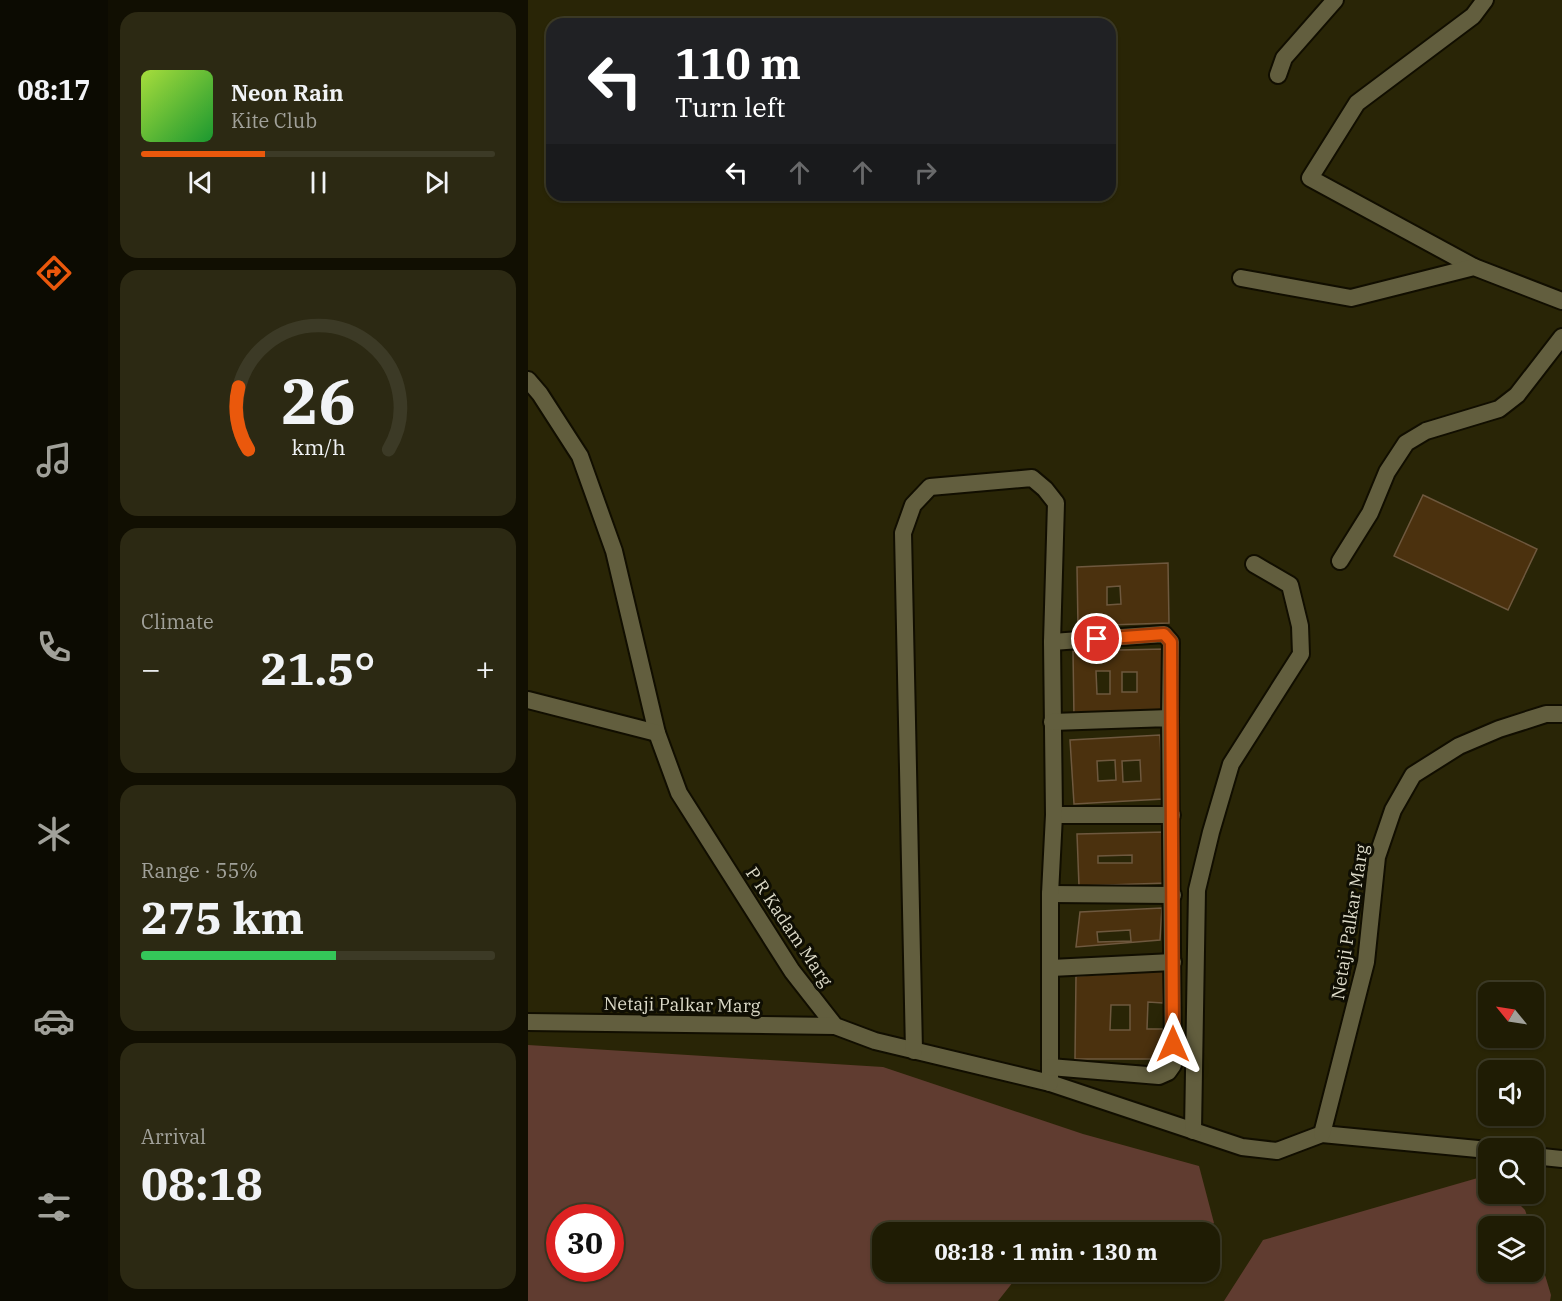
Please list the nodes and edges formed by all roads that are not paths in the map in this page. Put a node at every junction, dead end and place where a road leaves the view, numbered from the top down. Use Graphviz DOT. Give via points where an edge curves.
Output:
graph roads {
  1 [pos="1335,0"];
  2 [pos="1485,0"];
  3 [pos="1278,75"];
  4 [pos="1474,267"];
  5 [pos="1241,278"];
  6 [pos="1562,300"];
  7 [pos="1562,337"];
  8 [pos="528,380"];
  9 [pos="1340,561"];
  10 [pos="1254,564"];
  11 [pos="1052,642"];
  12 [pos="528,700"];
  13 [pos="1562,714"];
  14 [pos="1170,718"];
  15 [pos="1052,722"];
  16 [pos="657,733"];
  17 [pos="1054,815"];
  18 [pos="1172,815"];
  19 [pos="1050,894"];
  20 [pos="1173,895"];
  21 [pos="1173,962"];
  22 [pos="1051,968"];
  23 [pos="528,1022"];
  24 [pos="835,1026"];
  25 [pos="914,1051"];
  26 [pos="1050,1075"];
  27 [pos="1193,1131"];
  28 [pos="1322,1134"];
  29 [pos="1478,1149"];
  30 [pos="1544,1157"];
  31 [pos="1562,1159"];
  1 -- 3 [label="street" via="1284,58"];
  2 -- 4 [label="street" via="1473,16 1357,103 1310,178"];
  4 -- 5 [label="street" via="1351,297"];
  4 -- 6 [label="street"];
  7 -- 9 [label="street" via="1517,395 1499,409 1426,431 1406,443"];
  8 -- 16 [label="street, P R Kadam Marg" via="584,467 614,551"];
  10 -- 27 [label="street" via="1290,585 1300,626 1301,654 1231,764 1197,890"];
  11 -- 14 [label="street" via="1164,634 1171,642"];
  11 -- 15 [label="street"];
  11 -- 25 [label="street" via="1056,503 1045,489 1032,478 930,487 913,505 903,533"];
  12 -- 16 [label="street"];
  13 -- 28 [label="street, Netaji Palkar Marg" via="1546,714 1459,746 1413,775 1393,810 1377,857 1366,962"];
  14 -- 15 [label="street"];
  14 -- 18 [label="street"];
  15 -- 17 [label="street"];
  16 -- 24 [label="street, P R Kadam Marg" via="679,793 792,971"];
  17 -- 18 [label="street"];
  17 -- 19 [label="street"];
  18 -- 20 [label="street"];
  19 -- 20 [label="street"];
  19 -- 22 [label="street"];
  20 -- 21 [label="street"];
  21 -- 22 [label="street"];
  21 -- 26 [label="street" via="1173,1065 1168,1072 1159,1076"];
  22 -- 26 [label="street"];
  23 -- 24 [label="street, Netaji Palkar Marg"];
  24 -- 25 [label="street"];
  25 -- 26 [label="street"];
  26 -- 27 [label="street"];
  27 -- 28 [label="street" via="1242,1147 1277,1151"];
  28 -- 29 [label="street"];
  30 -- 31 [label="street"];
}
